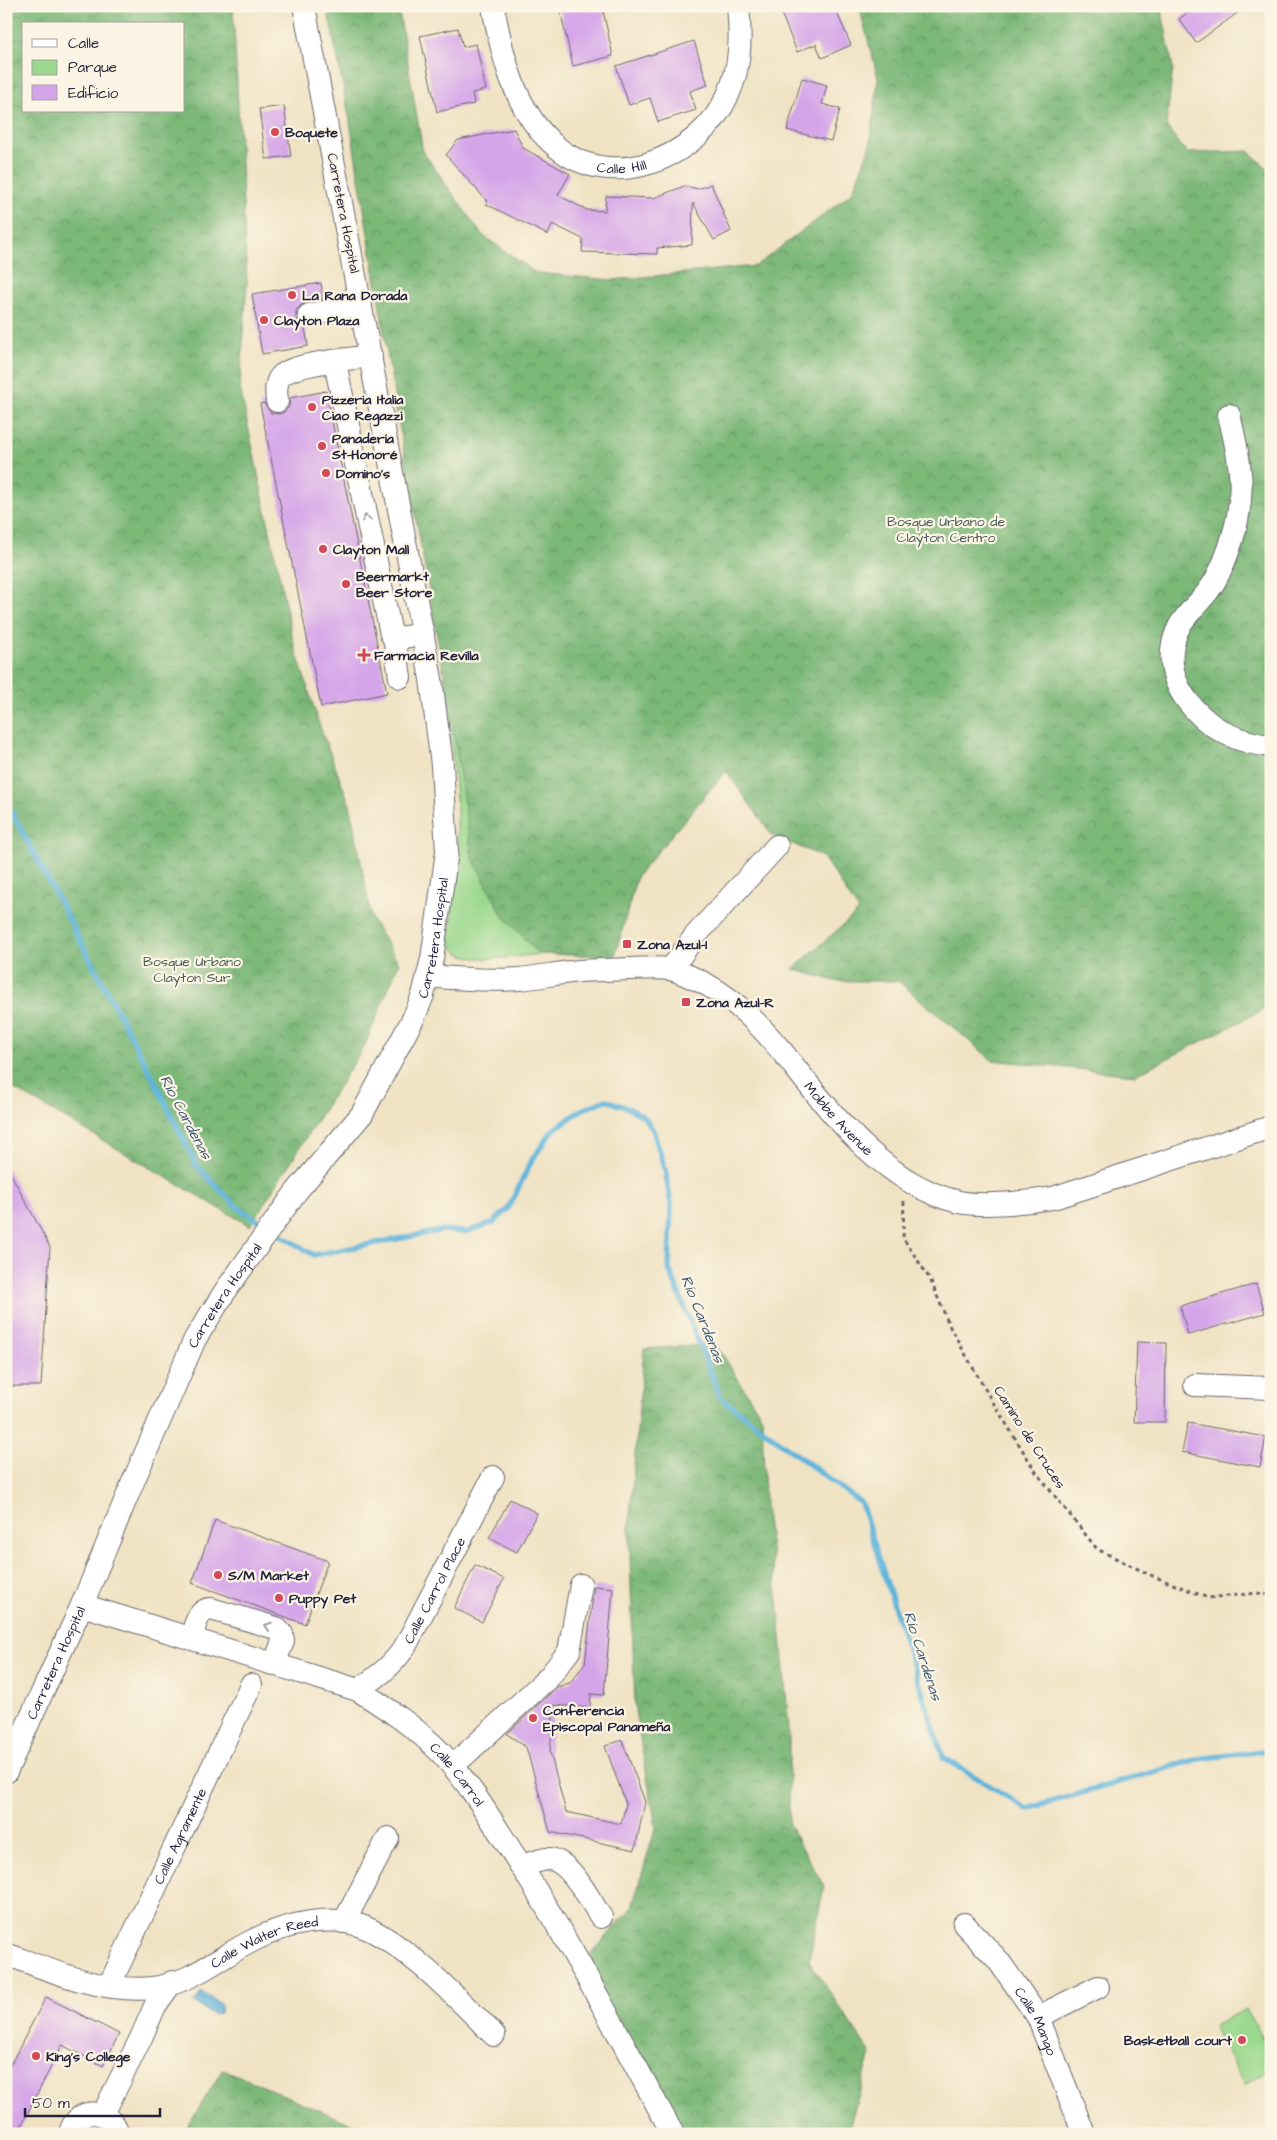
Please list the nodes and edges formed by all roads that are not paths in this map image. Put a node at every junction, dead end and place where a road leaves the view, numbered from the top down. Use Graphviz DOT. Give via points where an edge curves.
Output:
graph roads {
  1 [pos="304,6"];
  2 [pos="493,6"];
  3 [pos="738,6"];
  4 [pos="361,304"];
  5 [pos="309,315"];
  6 [pos="371,356"];
  7 [pos="335,362"];
  8 [pos="277,401"];
  9 [pos="1229,415"];
  10 [pos="423,634"];
  11 [pos="394,637"];
  12 [pos="400,677"];
  13 [pos="1271,746"];
  14 [pos="777,846"];
  15 [pos="436,934"];
  16 [pos="671,969"];
  17 [pos="428,976"];
  18 [pos="478,980"];
  19 [pos="414,1017"];
  20 [pos="1271,1128"];
  21 [pos="1194,1385"];
  22 [pos="1271,1388"];
  23 [pos="493,1478"];
  24 [pos="581,1585"];
  25 [pos="82,1605"];
  26 [pos="190,1638"];
  27 [pos="274,1665"];
  28 [pos="251,1685"];
  29 [pos="358,1690"];
  30 [pos="453,1766"];
  31 [pos="6,1772"];
  32 [pos="388,1838"];
  33 [pos="521,1866"];
  34 [pos="600,1917"];
  35 [pos="344,1922"];
  36 [pos="964,1924"];
  37 [pos="6,1954"];
  38 [pos="172,1982"];
  39 [pos="109,1986"];
  40 [pos="1098,1987"];
  41 [pos="1038,2017"];
  42 [pos="494,2035"];
  43 [pos="103,2114"];
  44 [pos="70,2134"];
  45 [pos="118,2134"];
  46 [pos="673,2134"];
  47 [pos="1084,2134"];
  1 -- 4 [label="street, Carretera Hospital"];
  2 -- 3 [label="street, Calle Hill" via="503,55 532,119 552,143 569,155 605,167 624,168 663,159 696,139 709,126 729,94 740,56"];
  4 -- 5 [label="street"];
  4 -- 6 [label="street, Carretera Hospital"];
  6 -- 7 [label="street"];
  6 -- 10 [label="street, Carretera Hospital"];
  7 -- 8 [label="street" via="297,368 283,374 276,388"];
  11 -- 7 [label="street, one-way"];
  9 -- 13 [label="street" via="1238,447 1242,480 1239,512 1221,570 1180,626 1171,662 1177,686 1198,714 1229,735"];
  10 -- 11 [label="street"];
  10 -- 15 [label="street, Carretera Hospital" via="438,726 445,803 447,851"];
  11 -- 12 [label="street"];
  14 -- 16 [label="street" via="695,936"];
  15 -- 17 [label="street, Carretera Hospital"];
  15 -- 18 [label="street" via="447,959 461,972"];
  16 -- 18 [label="street, Mobbe Avenue" via="578,971"];
  16 -- 20 [label="street, Mobbe Avenue" via="712,987 730,999 771,1038 848,1131 887,1165 929,1191 961,1202 1027,1202 1053,1198"];
  17 -- 18 [label="street, Mobbe Avenue"];
  17 -- 19 [label="street, Carretera Hospital"];
  18 -- 19 [label="street" via="444,992"];
  19 -- 25 [label="street, Carretera Hospital" via="362,1114 296,1192 195,1339"];
  21 -- 22 [label="street"];
  23 -- 29 [label="street, Calle Carrol Place" via="397,1660"];
  24 -- 30 [label="street" via="568,1651 560,1664 550,1677"];
  25 -- 26 [label="street, Calle Carrol"];
  25 -- 31 [label="street, Carretera Hospital"];
  26 -- 27 [label="street, Calle Carrol"];
  27 -- 26 [label="street, one-way" via="283,1642 282,1634 276,1628 204,1609"];
  27 -- 29 [label="street, Calle Carrol"];
  28 -- 39 [label="street, Calle Agramente"];
  29 -- 30 [label="street, Calle Carrol" via="407,1723"];
  30 -- 33 [label="street, Calle Carrol"];
  32 -- 35 [label="street"];
  33 -- 34 [label="street" via="548,1859 568,1867"];
  33 -- 46 [label="street, Calle Carrol"];
  35 -- 38 [label="street, Calle Walter Reed" via="286,1926"];
  35 -- 42 [label="street, Calle Walter Reed" via="364,1927 410,1957"];
  36 -- 41 [label="street, Calle Mango" via="998,1960"];
  37 -- 39 [label="street, Calle Walter Reed" via="78,1980"];
  38 -- 39 [label="street, Calle Walter Reed" via="155,1988"];
  38 -- 43 [label="street" via="155,2006"];
  40 -- 41 [label="street"];
  41 -- 47 [label="street, Calle Mango"];
  43 -- 44 [label="street" via="79,2117"];
  43 -- 45 [label="street" via="115,2124"];
}
